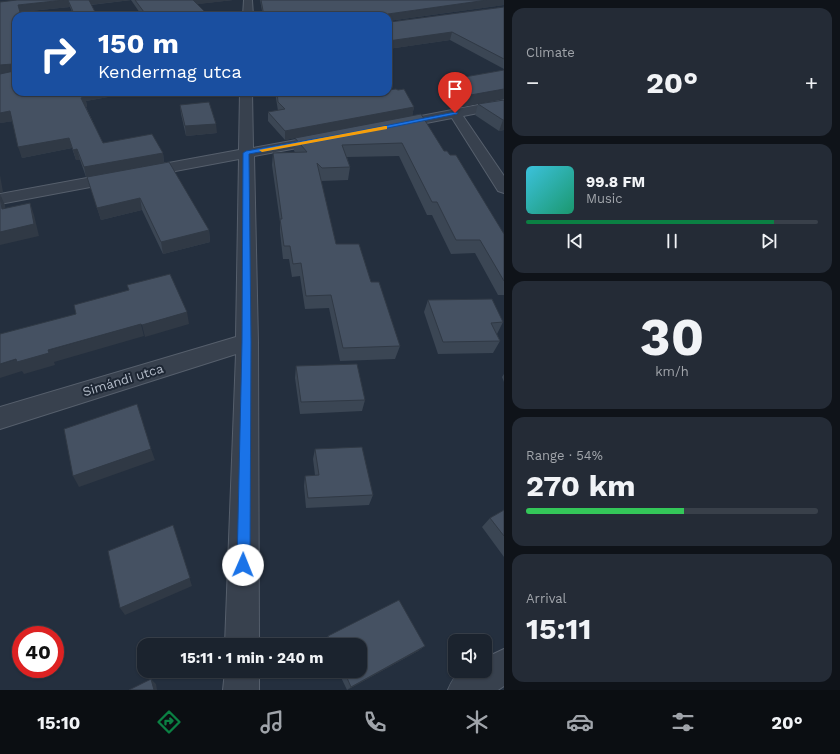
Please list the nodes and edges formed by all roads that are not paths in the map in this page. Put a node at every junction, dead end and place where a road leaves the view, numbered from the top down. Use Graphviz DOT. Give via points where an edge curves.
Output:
graph roads {
  1 [pos="248,0"];
  2 [pos="248,12"];
  3 [pos="246,96"];
  4 [pos="504,104"];
  5 [pos="455,113"];
  6 [pos="379,129"];
  7 [pos="341,136"];
  8 [pos="246,153"];
  9 [pos="504,188"];
  10 [pos="0,199"];
  11 [pos="247,342"];
  12 [pos="0,418"];
  13 [pos="242,638"];
  14 [pos="504,666"];
  15 [pos="242,678"];
  16 [pos="241,690"];
  17 [pos="466,690"];
  1 -- 2 [label="street"];
  3 -- 8 [label="street"];
  4 -- 5 [label="street"];
  5 -- 6 [label="street"];
  5 -- 9 [label="street"];
  7 -- 8 [label="street"];
  8 -- 10 [label="street"];
  8 -- 11 [label="street"];
  11 -- 12 [label="street, Simándi utca"];
  11 -- 13 [label="street"];
  14 -- 17 [label="street"];
  15 -- 16 [label="street"];
}
